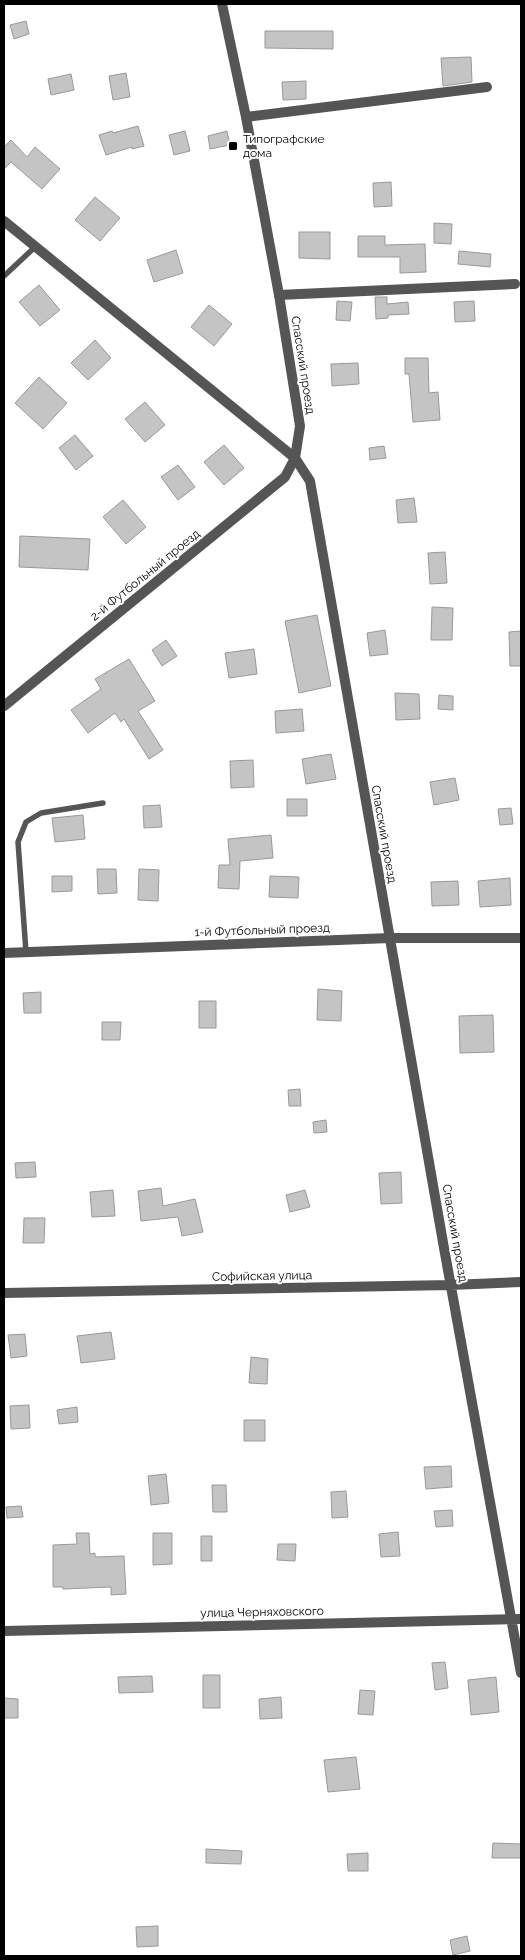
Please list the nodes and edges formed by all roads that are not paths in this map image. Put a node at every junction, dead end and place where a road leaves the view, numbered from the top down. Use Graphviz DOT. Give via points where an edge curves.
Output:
graph roads {
  1 [pos="222,4"];
  2 [pos="487,87"];
  3 [pos="246,117"];
  4 [pos="4,222"];
  5 [pos="35,247"];
  6 [pos="4,276"];
  7 [pos="515,284"];
  8 [pos="279,295"];
  9 [pos="296,458"];
  10 [pos="4,706"];
  11 [pos="103,803"];
  12 [pos="390,938"];
  13 [pos="521,938"];
  14 [pos="26,952"];
  15 [pos="4,953"];
  16 [pos="521,1282"];
  17 [pos="451,1286"];
  18 [pos="4,1293"];
  19 [pos="516,1619"];
  20 [pos="4,1630"];
  21 [pos="521,1673"];
  1 -- 3 [label="street, Спасский проезд"];
  2 -- 3 [label="street"];
  3 -- 8 [label="street, Спасский проезд"];
  4 -- 5 [label="street"];
  5 -- 6 [label="lane"];
  5 -- 9 [label="street"];
  7 -- 8 [label="street"];
  8 -- 9 [label="street, Спасский проезд" via="300,426"];
  9 -- 10 [label="street, 2-й Футбольный проезд" via="285,476"];
  9 -- 12 [label="street, Спасский проезд" via="310,481"];
  11 -- 14 [label="lane" via="41,813 26,822 18,842"];
  12 -- 13 [label="street, 1-й Футбольный проезд"];
  12 -- 14 [label="street, 1-й Футбольный проезд"];
  12 -- 17 [label="street, Спасский проезд"];
  14 -- 15 [label="street, 1-й Футбольный проезд"];
  16 -- 17 [label="street, Софийская улица"];
  17 -- 18 [label="street, Софийская улица"];
  17 -- 19 [label="street, Спасский проезд"];
  19 -- 20 [label="street, улица Черняховского"];
  19 -- 21 [label="street, Спасский проезд"];
}
